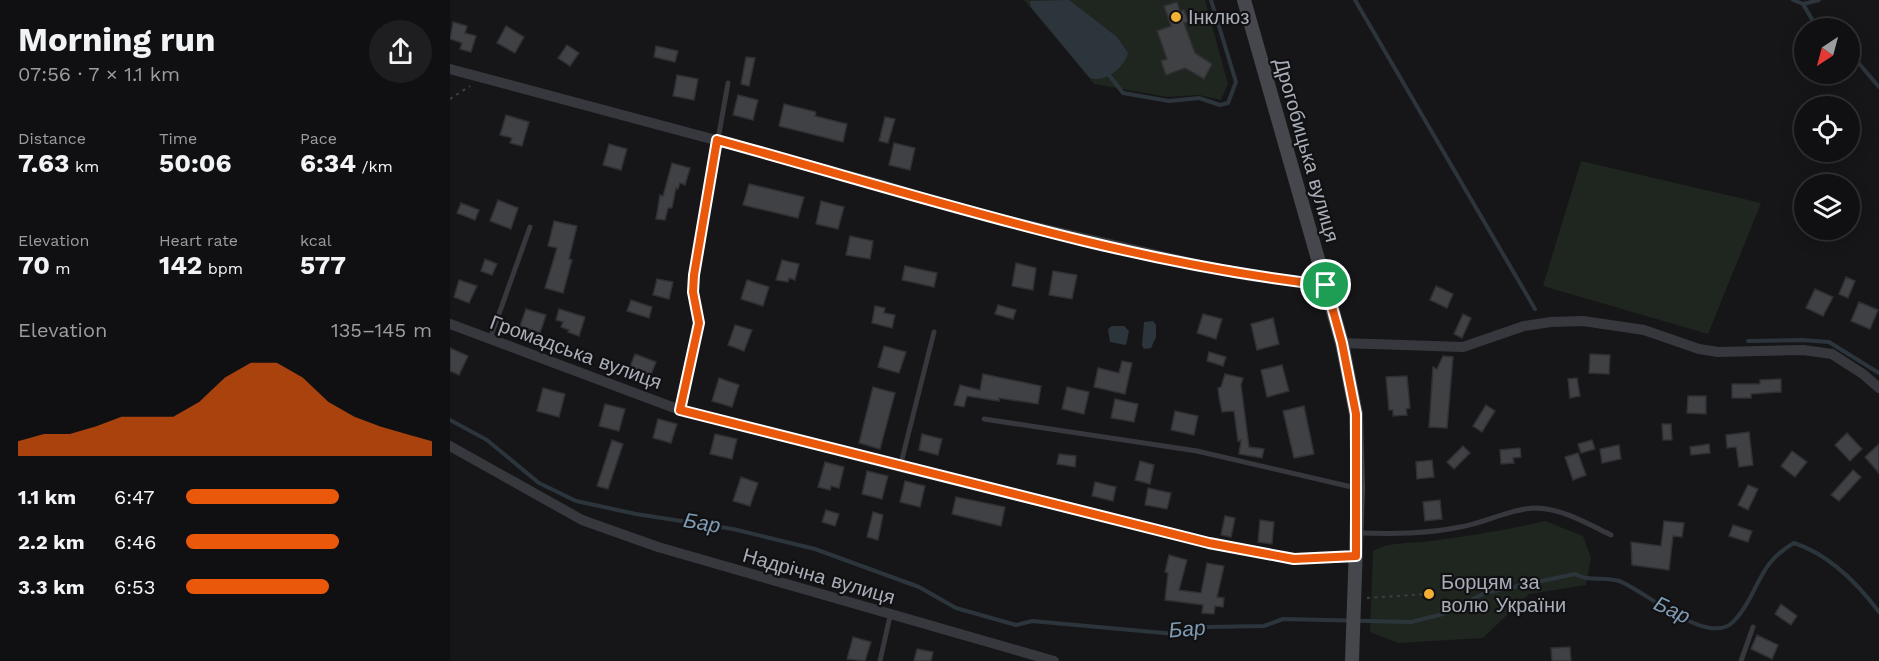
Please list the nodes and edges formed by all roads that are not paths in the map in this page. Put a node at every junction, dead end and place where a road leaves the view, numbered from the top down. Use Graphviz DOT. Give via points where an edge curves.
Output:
graph roads {
  1 [pos="1244,0"];
  2 [pos="450,69"];
  3 [pos="728,83"];
  4 [pos="717,140"];
  5 [pos="530,227"];
  6 [pos="1326,285"];
  7 [pos="450,324"];
  8 [pos="934,332"];
  9 [pos="490,339"];
  10 [pos="1342,343"];
  11 [pos="1879,388"];
  12 [pos="680,410"];
  13 [pos="984,419"];
  14 [pos="450,446"];
  15 [pos="900,467"];
  16 [pos="1358,488"];
  17 [pos="1357,533"];
  18 [pos="1611,535"];
  19 [pos="1356,556"];
  20 [pos="890,616"];
  21 [pos="1753,627"];
  22 [pos="1352,660"];
  23 [pos="880,661"];
  24 [pos="1049,661"];
  25 [pos="1741,661"];
  1 -- 6 [label="main road, Дрогобицька вулиця"];
  2 -- 4 [label="street"];
  3 -- 4 [label="lane"];
  4 -- 6 [label="street" via="1071,237 1248,276"];
  4 -- 12 [label="lane" via="694,275 699,323"];
  5 -- 9 [label="lane"];
  6 -- 10 [label="main road, Дрогобицька вулиця"];
  7 -- 9 [label="street, Громадська вулиця"];
  8 -- 15 [label="lane"];
  9 -- 12 [label="street, Громадська вулиця"];
  10 -- 11 [label="street" via="1463,347 1524,326 1583,321 1644,330 1718,352 1803,350 1832,354"];
  10 -- 16 [label="main road, Дрогобицька вулиця" via="1356,414"];
  12 -- 15 [label="street, Громадська вулиця"];
  13 -- 16 [label="lane" via="1197,451"];
  14 -- 20 [label="street, Надрічна вулиця" via="582,520 658,547"];
  15 -- 19 [label="street, Громадська вулиця" via="1209,543 1294,559"];
  16 -- 17 [label="main road, Дрогобицька вулиця"];
  17 -- 18 [label="lane" via="1405,534 1461,527 1534,508 1569,516"];
  17 -- 19 [label="main road, Дрогобицька вулиця"];
  19 -- 22 [label="main road, Дрогобицька вулиця"];
  20 -- 23 [label="lane"];
  20 -- 24 [label="street, Надрічна вулиця"];
  21 -- 25 [label="lane"];
}
